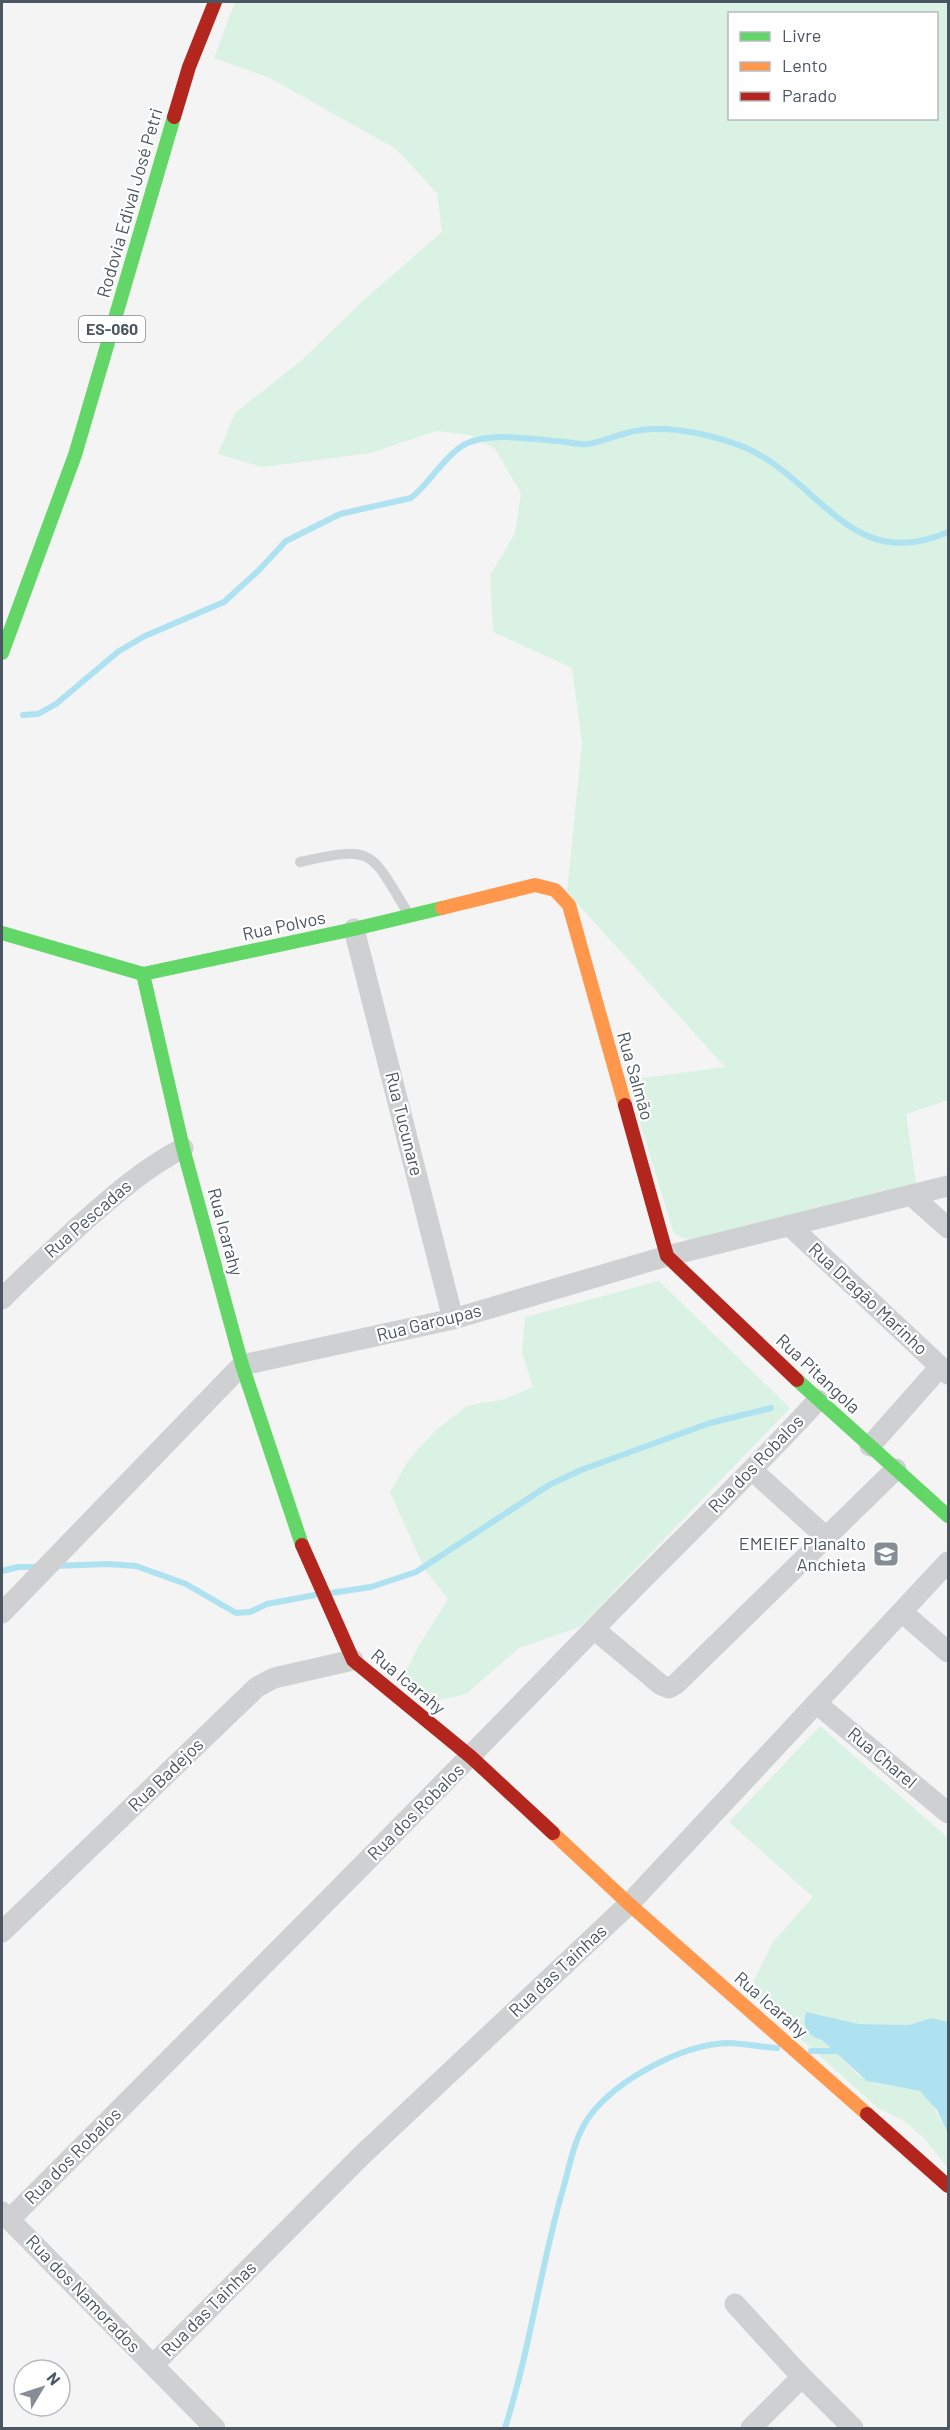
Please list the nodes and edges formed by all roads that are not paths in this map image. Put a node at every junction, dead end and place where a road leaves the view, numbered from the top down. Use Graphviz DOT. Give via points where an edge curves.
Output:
graph roads {
  1 [pos="215,2"];
  2 [pos="2,653"];
  3 [pos="300,862"];
  4 [pos="569,905"];
  5 [pos="410,915"];
  6 [pos="354,929"];
  7 [pos="2,933"];
  8 [pos="143,974"];
  9 [pos="183,1148"];
  10 [pos="948,1186"];
  11 [pos="912,1196"];
  12 [pos="789,1225"];
  13 [pos="948,1228"];
  14 [pos="667,1256"];
  15 [pos="2,1299"];
  16 [pos="453,1319"];
  17 [pos="242,1365"];
  18 [pos="944,1370"];
  19 [pos="818,1400"];
  20 [pos="870,1446"];
  21 [pos="896,1469"];
  22 [pos="753,1471"];
  23 [pos="948,1516"];
  24 [pos="827,1538"];
  25 [pos="948,1562"];
  26 [pos="902,1612"];
  27 [pos="2,1613"];
  28 [pos="594,1629"];
  29 [pos="948,1652"];
  30 [pos="353,1660"];
  31 [pos="816,1703"];
  32 [pos="471,1757"];
  33 [pos="948,1813"];
  34 [pos="629,1904"];
  35 [pos="2,1932"];
  36 [pos="948,2186"];
  37 [pos="6,2215"];
  38 [pos="735,2304"];
  39 [pos="153,2365"];
  40 [pos="802,2377"];
  41 [pos="215,2428"];
  42 [pos="751,2428"];
  43 [pos="853,2428"];
  1 -- 2 [label="street, Rodovia Edival José Petri / ES-060" via="189,67 75,454"];
  3 -- 5 [label="lane" via="330,855 363,854 378,863"];
  4 -- 5 [label="street, Rua Polvos" via="559,892 535,885"];
  4 -- 14 [label="street, Rua Salmão"];
  5 -- 6 [label="street, Rua Polvos"];
  6 -- 8 [label="street, Rua Polvos"];
  6 -- 16 [label="street, Rua Tucunare"];
  7 -- 8 [label="street, Rua Polvos"];
  8 -- 9 [label="street, Rua Icarahy"];
  9 -- 15 [label="street, Rua Pescadas" via="152,1164 117,1192"];
  9 -- 17 [label="street, Rua Icarahy"];
  10 -- 11 [label="street, Rua Garoupas"];
  11 -- 12 [label="street, Rua Garoupas"];
  11 -- 13 [label="street"];
  12 -- 14 [label="street, Rua Garoupas"];
  12 -- 18 [label="street, Rua Dragão Marinho"];
  14 -- 16 [label="street, Rua Garoupas"];
  14 -- 19 [label="street, Rua Pitangola"];
  16 -- 17 [label="street, Rua Garoupas"];
  17 -- 27 [label="street"];
  17 -- 30 [label="street, Rua Icarahy" via="304,1550"];
  18 -- 20 [label="street"];
  19 -- 20 [label="street, Rua Pitangola"];
  19 -- 22 [label="street, Rua dos Robalos"];
  20 -- 21 [label="street, Rua Pitangola"];
  21 -- 23 [label="street, Rua Pitangola"];
  21 -- 24 [label="street"];
  22 -- 24 [label="street"];
  22 -- 28 [label="street, Rua dos Robalos"];
  24 -- 28 [label="street" via="669,1688 661,1686"];
  25 -- 26 [label="street, Rua das Tainhas"];
  26 -- 29 [label="street"];
  26 -- 31 [label="street, Rua das Tainhas"];
  28 -- 32 [label="street, Rua dos Robalos"];
  30 -- 32 [label="street, Rua Icarahy"];
  30 -- 35 [label="street, Rua Badejos" via="274,1678 257,1688"];
  31 -- 33 [label="street, Rua Charel"];
  31 -- 34 [label="street, Rua das Tainhas"];
  32 -- 34 [label="street, Rua Icarahy"];
  32 -- 37 [label="street, Rua dos Robalos"];
  34 -- 36 [label="street, Rua Icarahy"];
  34 -- 39 [label="street, Rua das Tainhas" via="361,2156"];
  37 -- 39 [label="street, Rua dos Namorados"];
  38 -- 40 [label="street"];
  39 -- 41 [label="street, Rua dos Namorados"];
  40 -- 42 [label="street"];
  40 -- 43 [label="street"];
}
